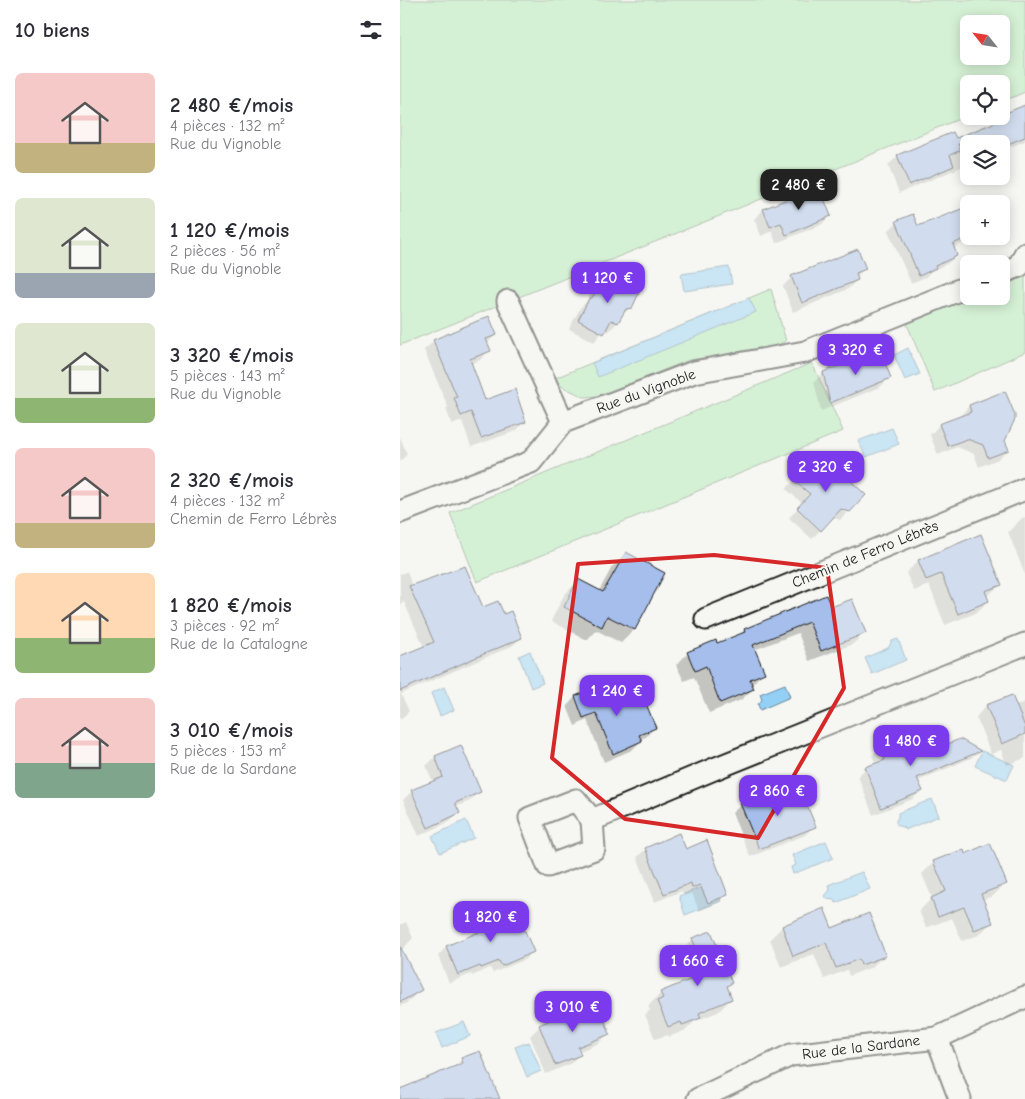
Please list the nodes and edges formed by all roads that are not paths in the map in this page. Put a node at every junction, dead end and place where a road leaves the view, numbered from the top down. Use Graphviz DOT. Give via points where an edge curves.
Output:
graph roads {
  1 [pos="1025,254"];
  2 [pos="1010,269"];
  3 [pos="960,290"];
  4 [pos="508,301"];
  5 [pos="563,422"];
  6 [pos="1025,489"];
  7 [pos="400,512"];
  8 [pos="706,619"];
  9 [pos="1025,644"];
  10 [pos="592,820"];
  11 [pos="1025,997"];
  12 [pos="937,1038"];
  13 [pos="698,1099"];
  14 [pos="960,1099"];
  1 -- 2 [label="street" via="1018,266"];
  3 -- 5 [label="street, Rue du Vignoble" via="805,352 694,372"];
  4 -- 5 [label="street"];
  5 -- 7 [label="street" via="532,462"];
  6 -- 8 [label="street, Chemin de Ferro Lébrès"];
  9 -- 10 [label="street"];
  11 -- 12 [label="street, Rue de la Sardane"];
  12 -- 13 [label="street, Rue de la Sardane" via="791,1055"];
  12 -- 14 [label="street"];
}
